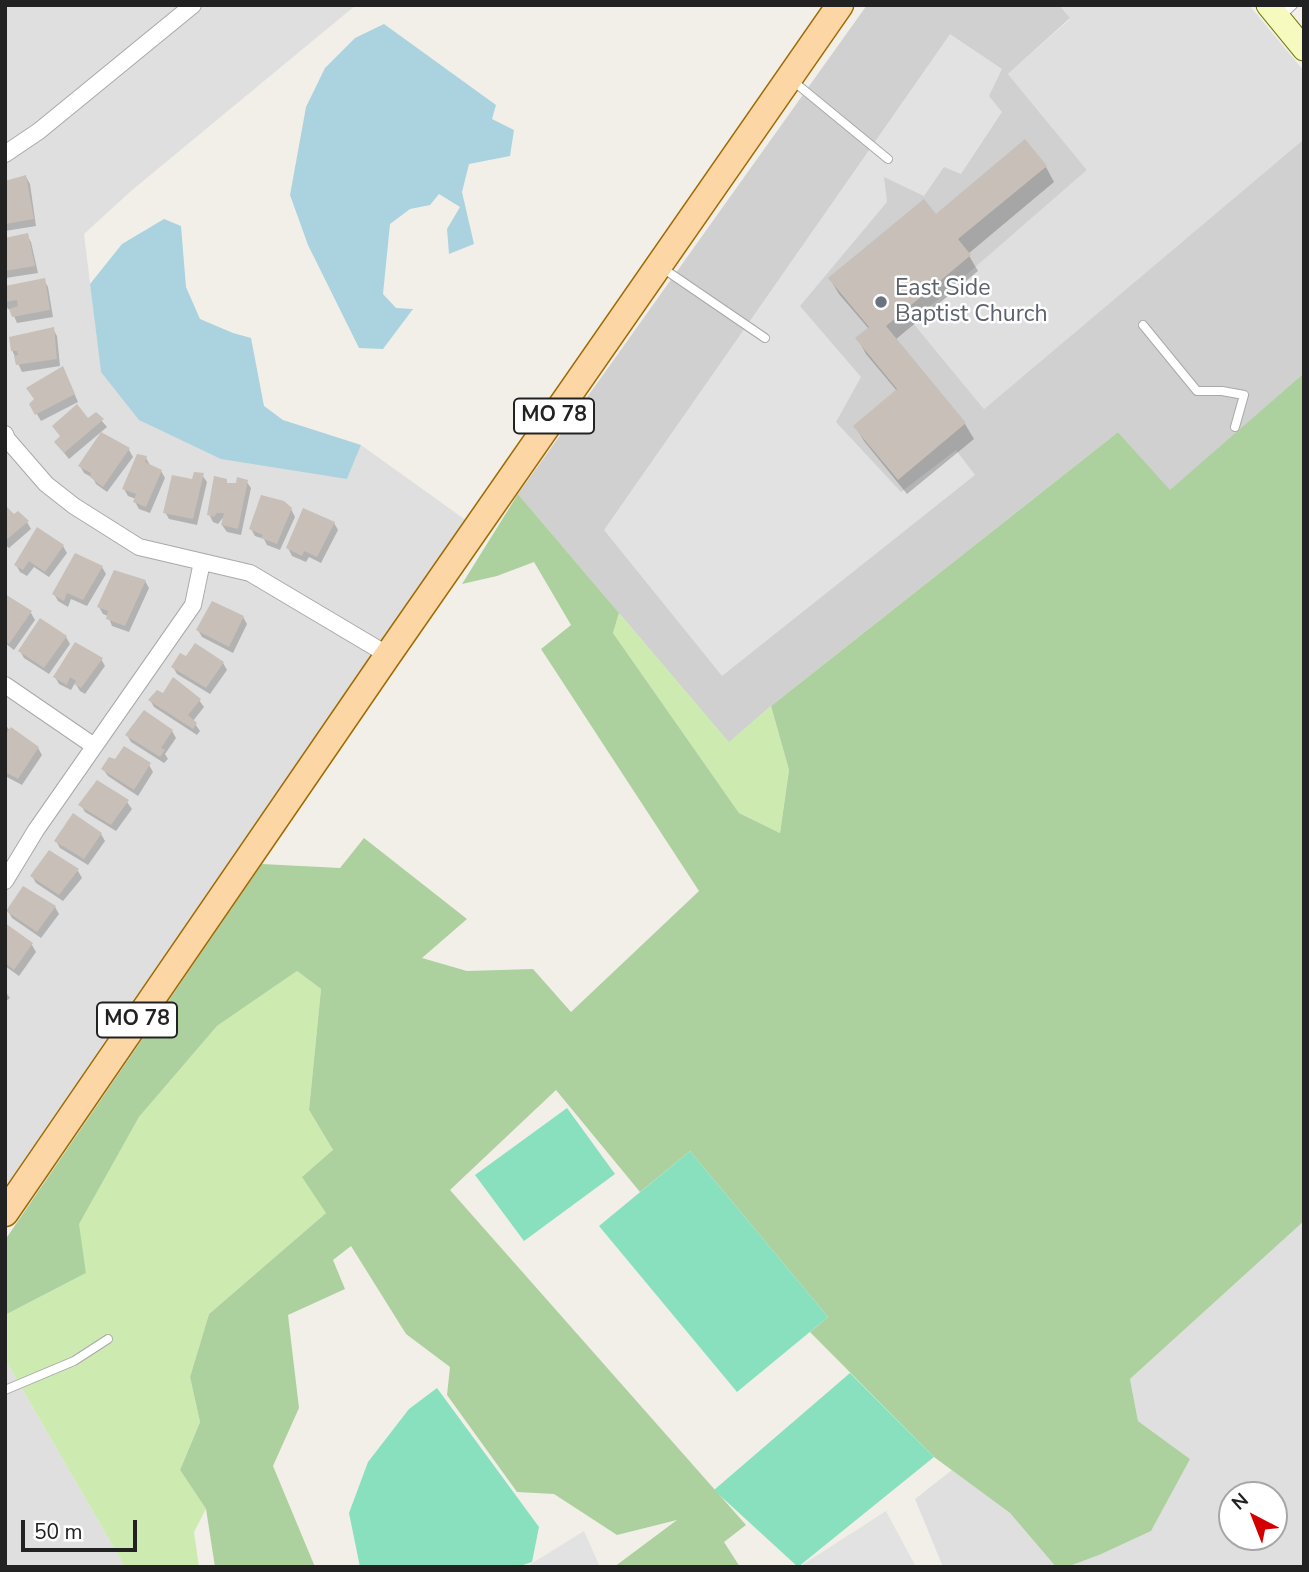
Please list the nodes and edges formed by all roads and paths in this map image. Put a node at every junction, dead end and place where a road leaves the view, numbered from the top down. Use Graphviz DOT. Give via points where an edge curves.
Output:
graph roads {
  1 [pos="839,5"];
  2 [pos="182,9"];
  3 [pos="1280,10"];
  4 [pos="1304,49"];
  5 [pos="789,78"];
  6 [pos="5,154"];
  7 [pos="888,159"];
  8 [pos="659,265"];
  9 [pos="1143,325"];
  10 [pos="765,338"];
  11 [pos="1236,427"];
  12 [pos="5,434"];
  13 [pos="202,562"];
  14 [pos="388,655"];
  15 [pos="5,685"];
  16 [pos="94,746"];
  17 [pos="5,881"];
  18 [pos="5,1213"];
  19 [pos="108,1339"];
  20 [pos="5,1390"];
  1 -- 5 [label="main road, MO 78"];
  2 -- 6 [label="street" via="39,131"];
  3 -- 4 [label="main road"];
  5 -- 7 [label="lane"];
  5 -- 8 [label="main road, MO 78"];
  8 -- 10 [label="lane"];
  8 -- 14 [label="main road, MO 78"];
  9 -- 11 [label="lane" via="1196,391 1244,395"];
  12 -- 13 [label="street" via="46,484 74,506 139,547"];
  13 -- 14 [label="street" via="250,573"];
  13 -- 16 [label="street" via="193,605"];
  14 -- 18 [label="main road, MO 78"];
  15 -- 16 [label="street"];
  16 -- 17 [label="street"];
  19 -- 20 [label="lane" via="74,1361"];
}
